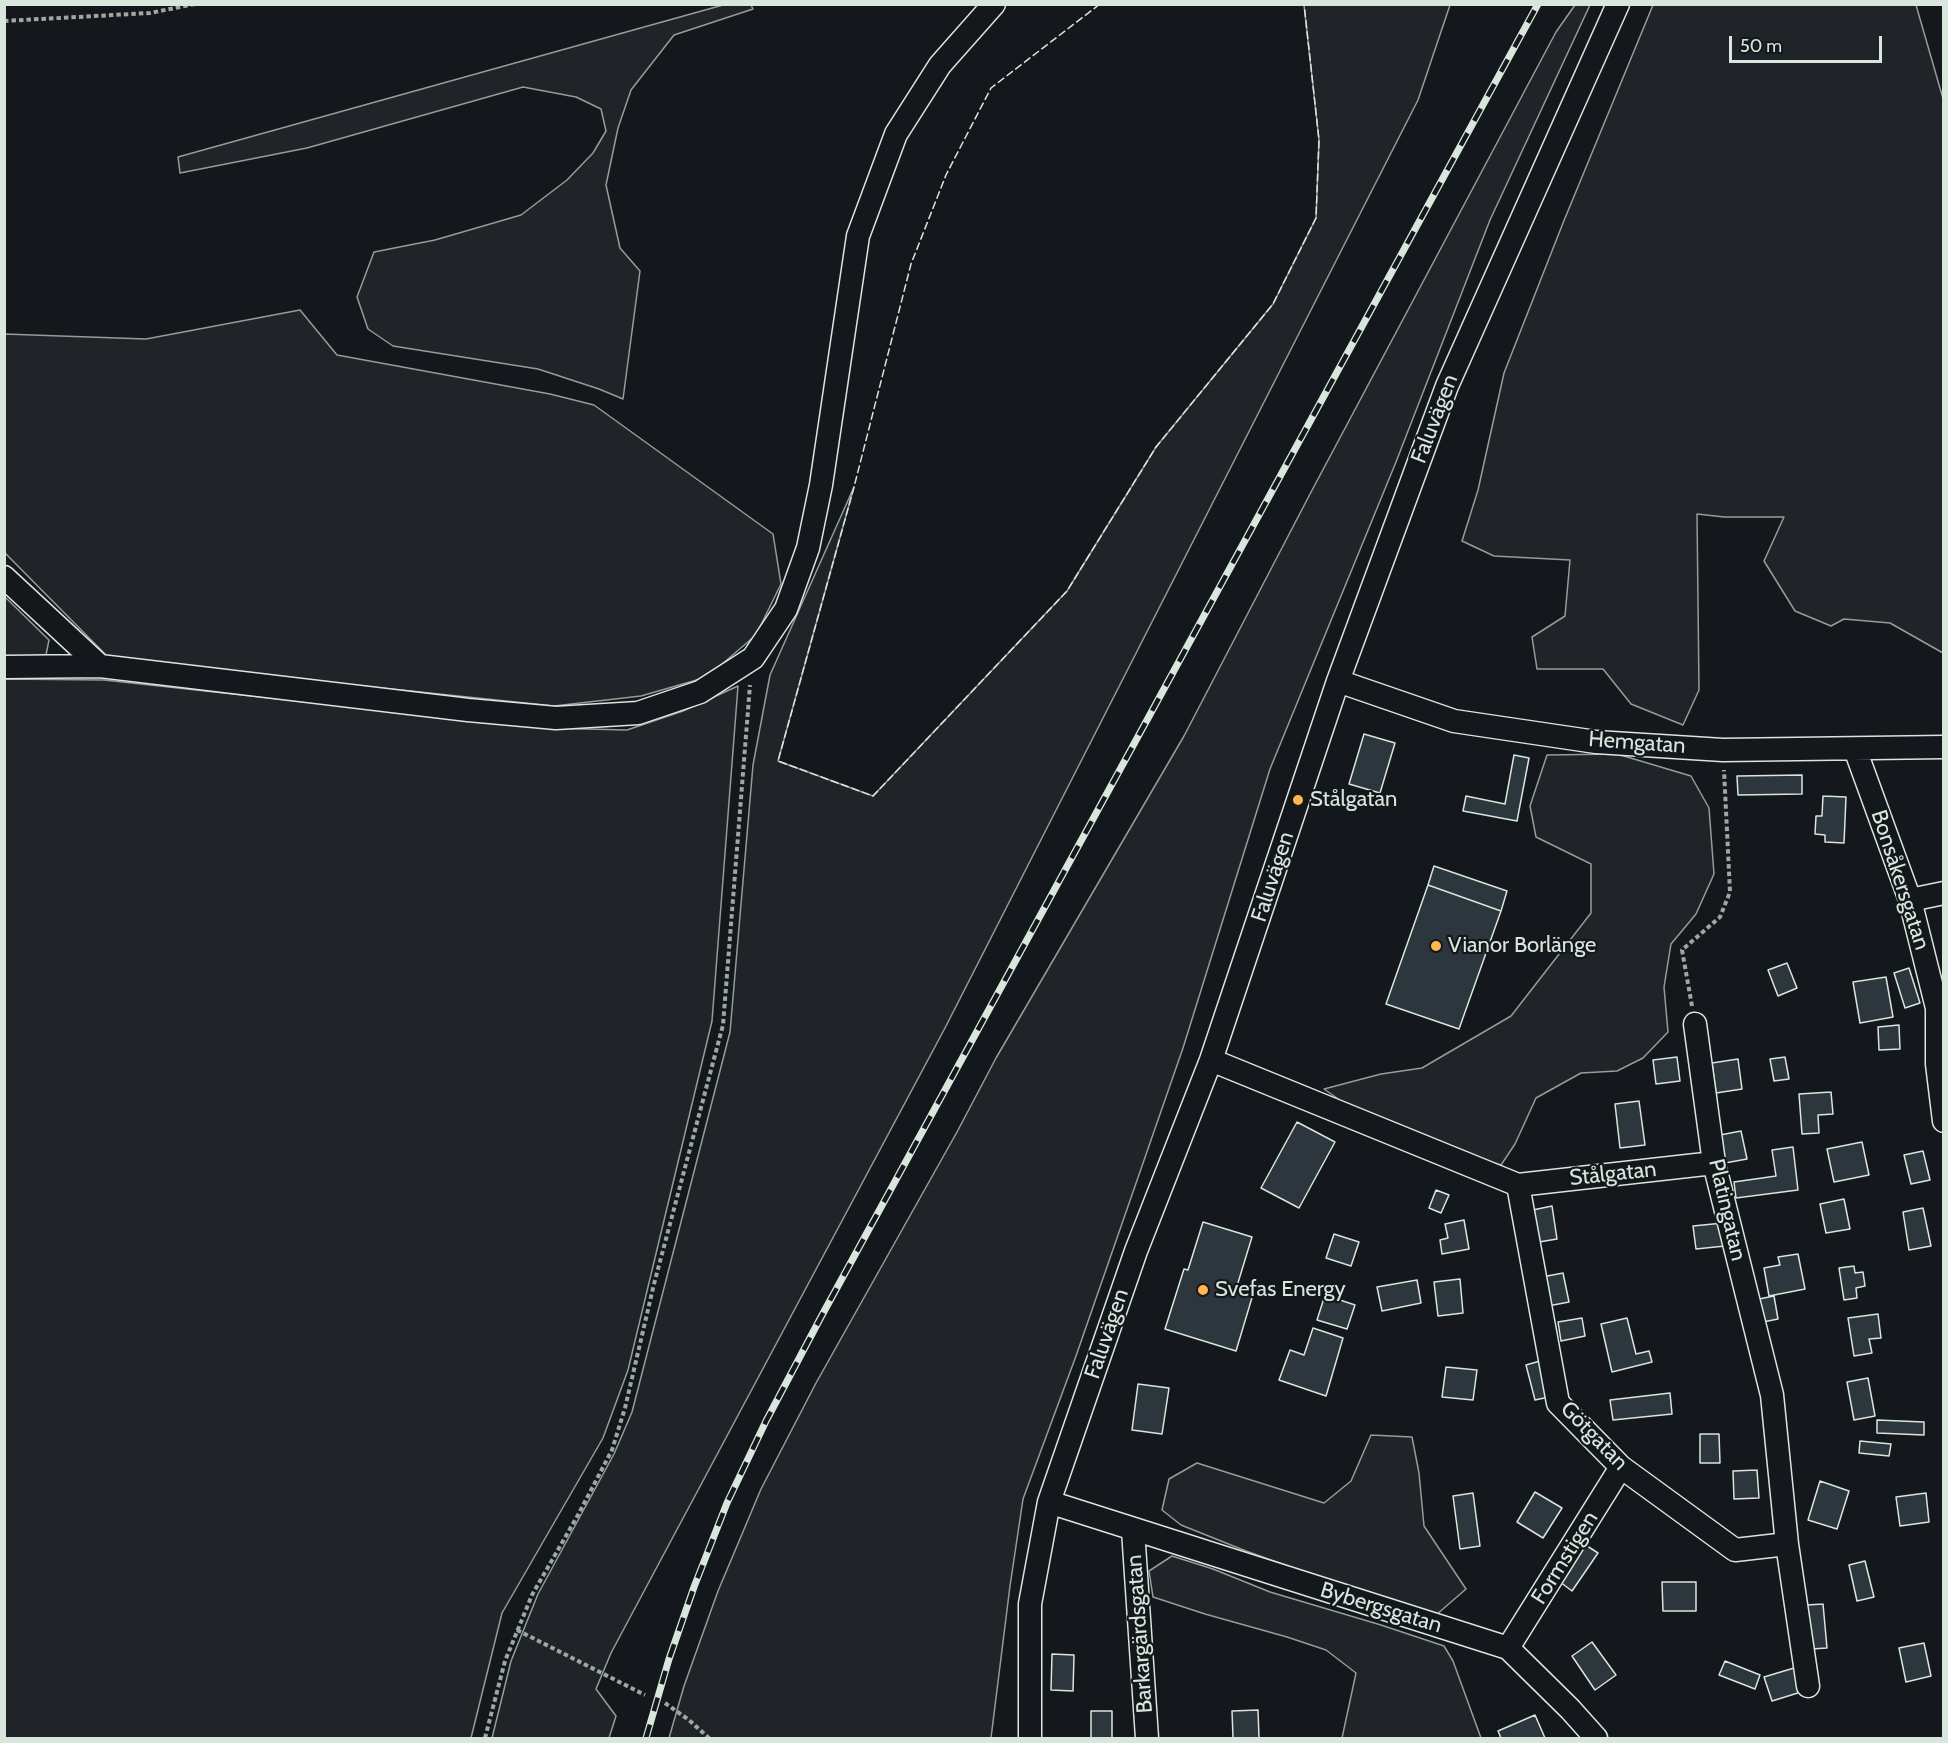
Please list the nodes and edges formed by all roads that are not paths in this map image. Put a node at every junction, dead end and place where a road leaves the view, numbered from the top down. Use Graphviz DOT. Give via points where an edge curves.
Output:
graph roads {
  1 [pos="993,4"];
  2 [pos="1617,4"];
  3 [pos="4,577"];
  4 [pos="100,666"];
  5 [pos="4,667"];
  6 [pos="1338,681"];
  7 [pos="1944,747"];
  8 [pos="1855,749"];
  9 [pos="1944,892"];
  10 [pos="1910,900"];
  11 [pos="1695,1024"];
  12 [pos="1211,1060"];
  13 [pos="1944,1121"];
  14 [pos="1714,1163"];
  15 [pos="1518,1185"];
  16 [pos="1621,1467"];
  17 [pos="1049,1502"];
  18 [pos="1133,1530"];
  19 [pos="1787,1544"];
  20 [pos="1508,1648"];
  21 [pos="1808,1686"];
  22 [pos="1030,1738"];
  23 [pos="1147,1738"];
  24 [pos="1596,1738"];
  1 -- 4 [label="street" via="940,65 896,134 858,236 821,485 807,548 786,609 753,658 700,692 638,712 556,718 468,711"];
  2 -- 6 [label="street, Faluvägen" via="1447,386"];
  3 -- 4 [label="street"];
  4 -- 5 [label="street"];
  6 -- 8 [label="street, Hemgatan" via="1454,721 1596,742 1723,750"];
  6 -- 12 [label="street, Faluvägen"];
  7 -- 8 [label="street, Hemgatan"];
  8 -- 10 [label="street, Bonsåkersgatan"];
  9 -- 10 [label="street"];
  10 -- 13 [label="street, Bonsåkersgatan" via="1937,1008"];
  11 -- 14 [label="street, Platingatan"];
  12 -- 15 [label="street, Stålgatan"];
  12 -- 17 [label="street, Faluvägen" via="1136,1251"];
  14 -- 15 [label="street, Stålgatan"];
  14 -- 19 [label="street, Platingatan" via="1772,1395"];
  15 -- 16 [label="street, Götgatan" via="1558,1402"];
  16 -- 19 [label="street, Götgatan" via="1734,1550"];
  16 -- 20 [label="street, Formstigen"];
  17 -- 18 [label="street"];
  17 -- 22 [label="street, Faluvägen" via="1030,1604"];
  18 -- 20 [label="street, Bybergsgatan"];
  18 -- 23 [label="street, Barkargärdsgatan"];
  19 -- 21 [label="street, Platingatan"];
  20 -- 24 [label="street, Bybergsgatan"];
}
